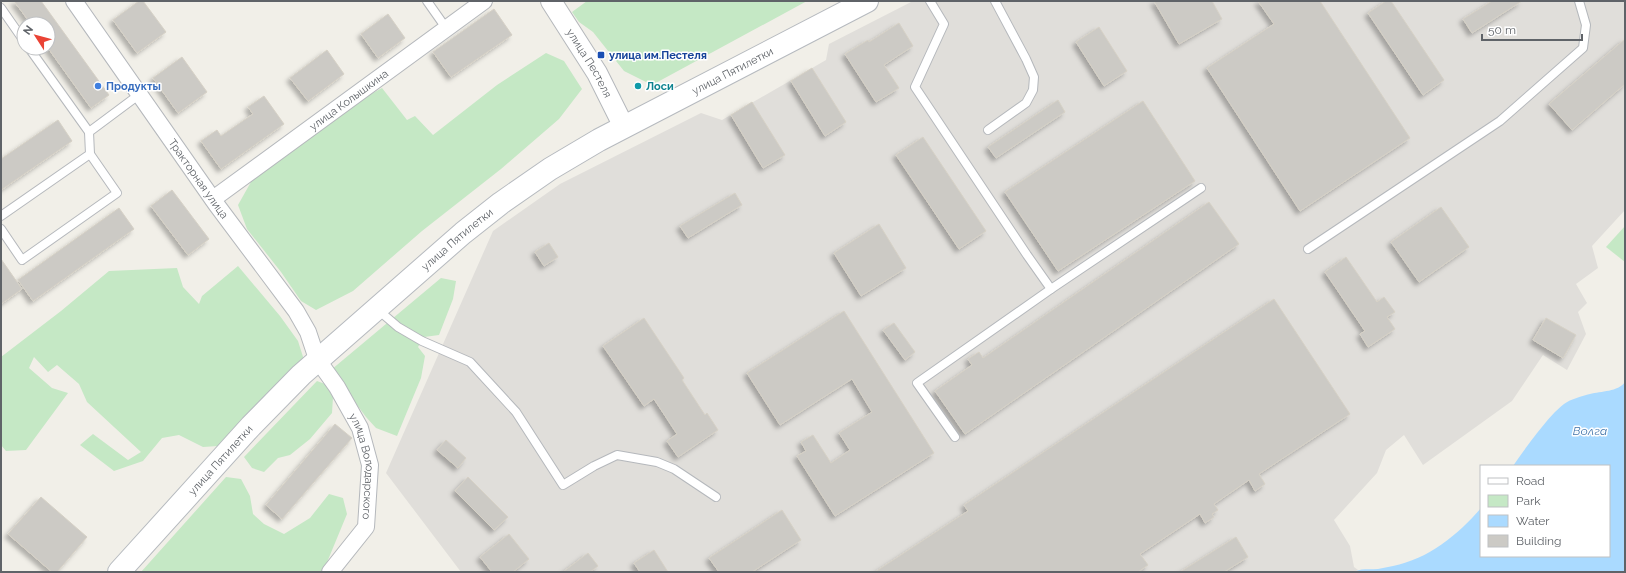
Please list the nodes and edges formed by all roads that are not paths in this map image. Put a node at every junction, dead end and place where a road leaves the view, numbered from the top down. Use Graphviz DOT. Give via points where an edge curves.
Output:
graph roads {
  1 [pos="74,1"];
  2 [pos="427,1"];
  3 [pos="484,1"];
  4 [pos="551,1"];
  5 [pos="867,1"];
  6 [pos="930,1"];
  7 [pos="995,1"];
  8 [pos="1579,1"];
  9 [pos="1,8"];
  10 [pos="446,28"];
  11 [pos="16,30"];
  12 [pos="35,56"];
  13 [pos="140,94"];
  14 [pos="624,127"];
  15 [pos="988,130"];
  16 [pos="89,132"];
  17 [pos="90,154"];
  18 [pos="1200,188"];
  19 [pos="213,199"];
  20 [pos="1,216"];
  21 [pos="1,228"];
  22 [pos="1308,249"];
  23 [pos="1051,289"];
  24 [pos="376,308"];
  25 [pos="317,359"];
  26 [pos="955,437"];
  27 [pos="716,497"];
  28 [pos="119,572"];
  29 [pos="330,572"];
  1 -- 13 [label="street, Тракторная улица"];
  2 -- 10 [label="lane"];
  3 -- 10 [label="street, улица Колышкина"];
  4 -- 14 [label="street, улица Пестеля" via="597,73"];
  5 -- 14 [label="main road, улица Пятилетки"];
  6 -- 23 [label="lane" via="944,24 915,87"];
  7 -- 15 [label="lane" via="1034,77 1033,90 1026,103"];
  8 -- 22 [label="lane" via="1586,25 1583,48 1500,121"];
  9 -- 11 [label="lane"];
  10 -- 19 [label="street, улица Колышкина"];
  12 -- 16 [label="lane"];
  13 -- 16 [label="lane"];
  13 -- 19 [label="street, Тракторная улица"];
  14 -- 24 [label="main road, улица Пятилетки" via="550,169 504,200"];
  16 -- 17 [label="lane"];
  17 -- 20 [label="lane"];
  17 -- 21 [label="lane" via="117,193 22,260"];
  18 -- 23 [label="lane"];
  19 -- 25 [label="street, Тракторная улица" via="303,322"];
  23 -- 26 [label="lane" via="917,383"];
  24 -- 25 [label="main road, улица Пятилетки"];
  24 -- 27 [label="lane" via="398,327 422,341 470,362 516,412 563,485 617,455 657,462 674,469"];
  25 -- 28 [label="main road, улица Пятилетки" via="278,398"];
  25 -- 29 [label="street, улица Володарского" via="337,387 360,428 370,465 366,527"];
}
